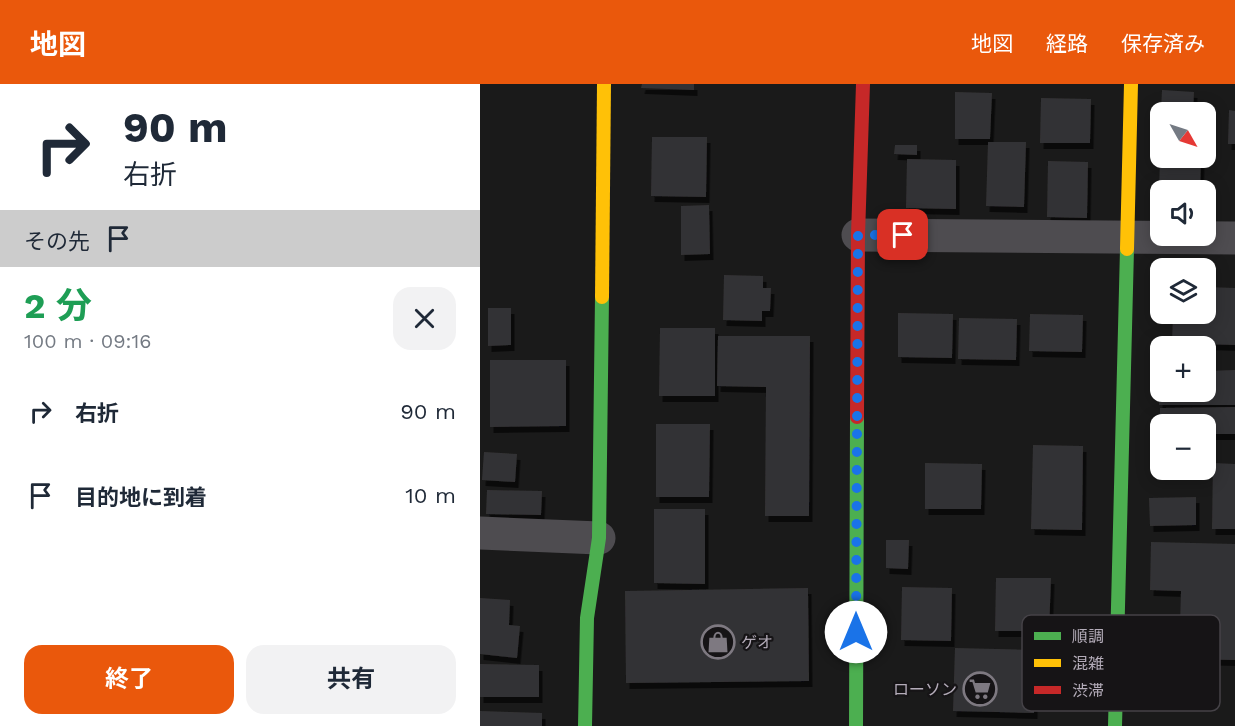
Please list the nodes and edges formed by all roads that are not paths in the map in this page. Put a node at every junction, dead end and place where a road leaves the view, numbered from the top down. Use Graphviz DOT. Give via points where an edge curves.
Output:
graph roads {
  1 [pos="604,84"];
  2 [pos="863,84"];
  3 [pos="1131,84"];
  4 [pos="858,235"];
  5 [pos="1128,237"];
  6 [pos="1235,238"];
  7 [pos="480,533"];
  8 [pos="599,538"];
  9 [pos="1119,615"];
  10 [pos="1116,711"];
  11 [pos="585,726"];
  12 [pos="856,726"];
  13 [pos="1116,726"];
  1 -- 8 [label="street"];
  2 -- 4 [label="street"];
  3 -- 5 [label="street"];
  4 -- 5 [label="street"];
  4 -- 12 [label="street"];
  5 -- 6 [label="street"];
  5 -- 9 [label="street"];
  7 -- 8 [label="street"];
  8 -- 11 [label="street" via="587,618"];
  10 -- 13 [label="street"];
}
